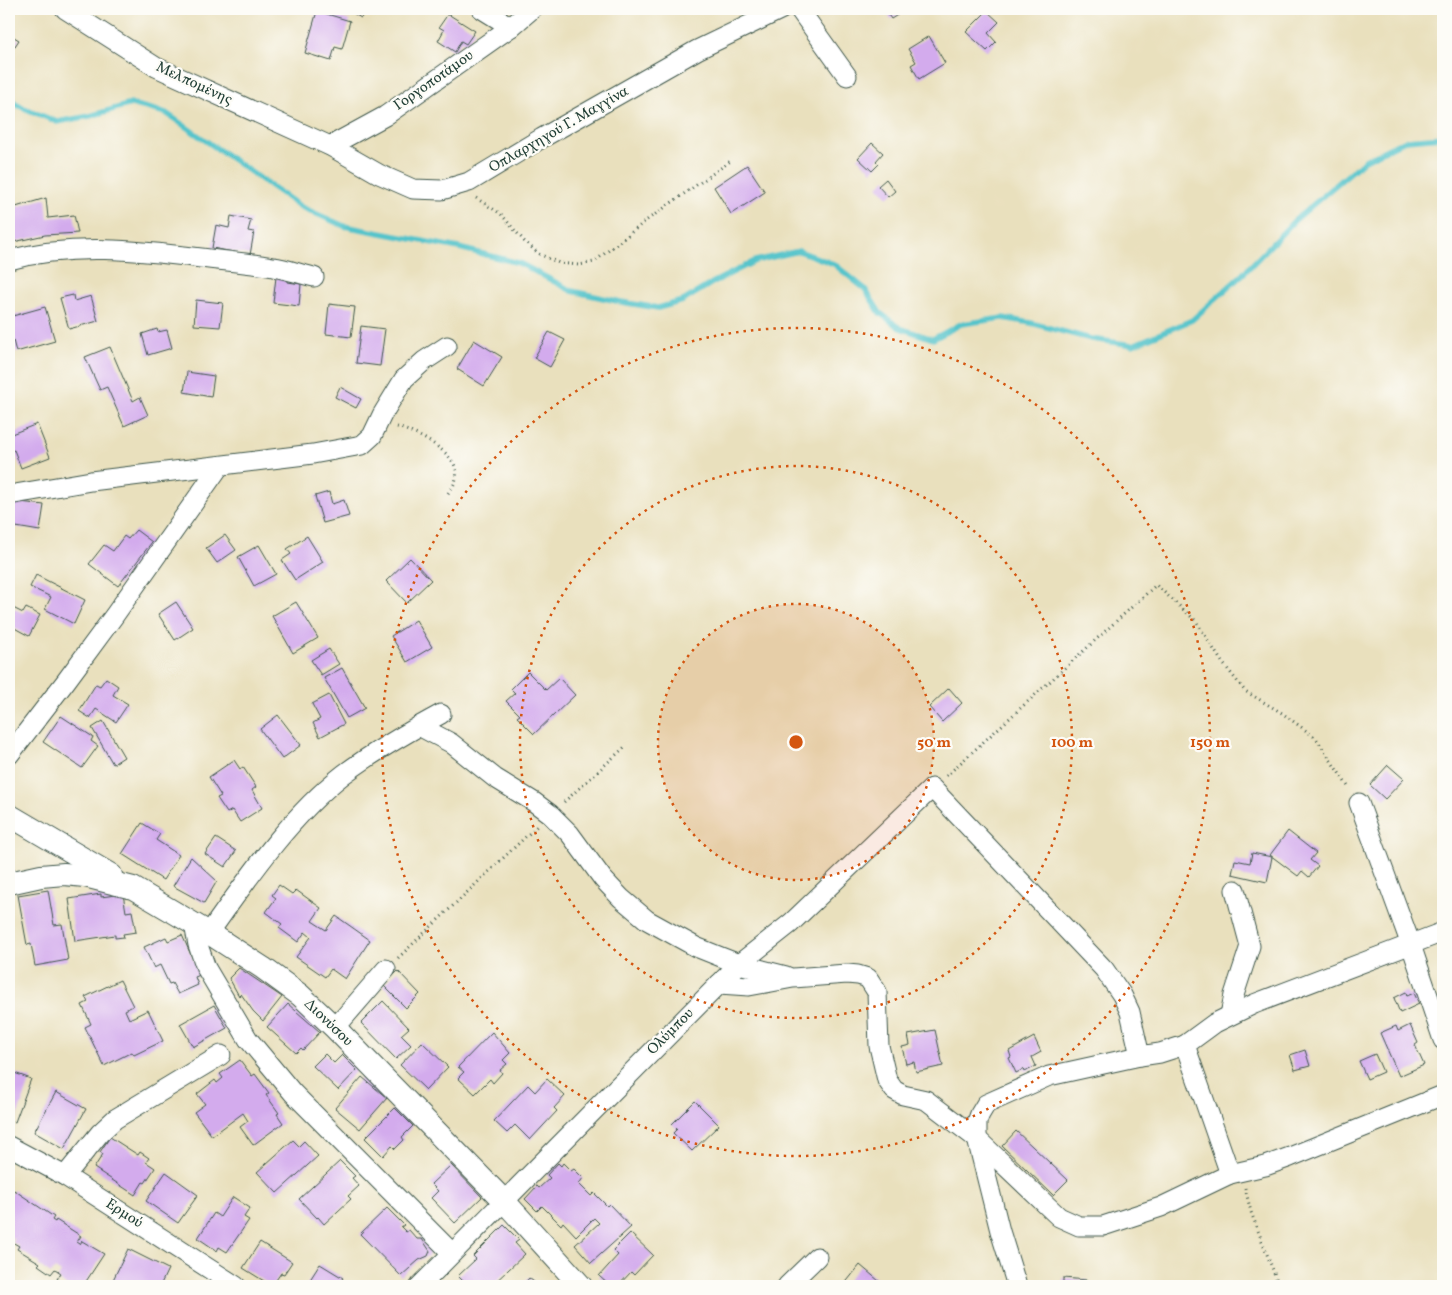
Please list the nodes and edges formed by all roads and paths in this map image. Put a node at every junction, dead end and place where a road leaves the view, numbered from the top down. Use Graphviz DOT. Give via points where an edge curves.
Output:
graph roads {
  1 [pos="65,9"];
  2 [pos="482,9"];
  3 [pos="532,9"];
  4 [pos="782,9"];
  5 [pos="799,9"];
  6 [pos="511,27"];
  7 [pos="847,76"];
  8 [pos="330,146"];
  9 [pos="732,160"];
  10 [pos="457,186"];
  11 [pos="9,260"];
  12 [pos="314,277"];
  13 [pos="447,346"];
  14 [pos="379,421"];
  15 [pos="219,467"];
  16 [pos="9,495"];
  17 [pos="446,496"];
  18 [pos="441,714"];
  19 [pos="418,726"];
  20 [pos="627,745"];
  21 [pos="9,755"];
  22 [pos="932,788"];
  23 [pos="1360,803"];
  24 [pos="550,814"];
  25 [pos="9,815"];
  26 [pos="9,883"];
  27 [pos="133,888"];
  28 [pos="1235,890"];
  29 [pos="202,928"];
  30 [pos="1443,932"];
  31 [pos="1411,945"];
  32 [pos="739,964"];
  33 [pos="386,969"];
  34 [pos="792,978"];
  35 [pos="719,984"];
  36 [pos="1230,1015"];
  37 [pos="335,1028"];
  38 [pos="1443,1040"];
  39 [pos="1185,1045"];
  40 [pos="221,1055"];
  41 [pos="1140,1056"];
  42 [pos="1443,1095"];
  43 [pos="977,1139"];
  44 [pos="9,1146"];
  45 [pos="1236,1173"];
  46 [pos="65,1176"];
  47 [pos="504,1201"];
  48 [pos="452,1253"];
  49 [pos="817,1257"];
  50 [pos="236,1286"];
  51 [pos="420,1286"];
  52 [pos="580,1286"];
  53 [pos="787,1286"];
  54 [pos="1017,1286"];
  55 [pos="1279,1286"];
  1 -- 8 [label="street, Μελπομένης" via="156,67"];
  2 -- 6 [label="street"];
  3 -- 6 [label="street, Γοργοποτάμου"];
  4 -- 10 [label="street, Οπλαρχηγού Γ. Μαγγίνα" via="697,50 470,182"];
  5 -- 7 [label="street"];
  6 -- 8 [label="street, Γοργοποτάμου" via="385,116"];
  8 -- 10 [label="street, Οπλαρχηγού Γ. Μαγγίνα" via="413,189 442,190"];
  9 -- 10 [label="path" via="600,258 579,265 559,263 539,254 501,214"];
  11 -- 12 [label="street" via="64,250 115,250 274,267"];
  13 -- 14 [label="street" via="404,379"];
  14 -- 15 [label="street" via="372,436 362,445"];
  14 -- 17 [label="path" via="440,448 453,463 457,476"];
  15 -- 16 [label="street" via="91,481"];
  15 -- 21 [label="street"];
  18 -- 19 [label="street"];
  19 -- 24 [label="street" via="451,743 495,778"];
  19 -- 29 [label="street" via="368,757 320,796"];
  20 -- 24 [label="path"];
  22 -- 23 [label="path" via="1156,585 1196,621 1245,691 1316,738"];
  22 -- 32 [label="street, Ολύμπου" via="790,923"];
  22 -- 41 [label="street" via="1104,970 1130,1012"];
  23 -- 31 [label="street"];
  24 -- 32 [label="street" via="570,834 603,879 647,920 696,947"];
  24 -- 33 [label="path"];
  25 -- 27 [label="street"];
  26 -- 27 [label="street, Διονύσου" via="64,874"];
  27 -- 29 [label="street, Διονύσου"];
  28 -- 36 [label="street" via="1250,946"];
  29 -- 37 [label="street, Διονύσου" via="290,987"];
  29 -- 48 [label="street" via="198,945 206,968 248,1039 293,1093"];
  30 -- 31 [label="street"];
  31 -- 36 [label="street"];
  31 -- 38 [label="street"];
  32 -- 34 [label="street"];
  32 -- 35 [label="street, Ολύμπου"];
  33 -- 37 [label="street"];
  34 -- 35 [label="street" via="749,986"];
  34 -- 43 [label="street" via="847,974 868,978 878,992 879,1046 887,1080 894,1090 903,1095 926,1100"];
  35 -- 47 [label="street, Ολύμπου"];
  36 -- 39 [label="street"];
  37 -- 47 [label="street, Διονύσου"];
  39 -- 41 [label="street"];
  39 -- 45 [label="street"];
  40 -- 46 [label="street" via="115,1119"];
  41 -- 43 [label="street" via="1049,1076 986,1104 977,1122"];
  42 -- 45 [label="street" via="1290,1157"];
  43 -- 45 [label="street" via="1059,1217 1079,1226 1103,1226 1162,1207"];
  43 -- 54 [label="street"];
  44 -- 46 [label="street, Ερμού"];
  45 -- 55 [label="path"];
  46 -- 50 [label="street, Ερμού"];
  47 -- 48 [label="street, Ολύμπου"];
  47 -- 52 [label="street, Διονύσου"];
  48 -- 51 [label="street, Ολύμπου"];
  49 -- 53 [label="street"];
}
